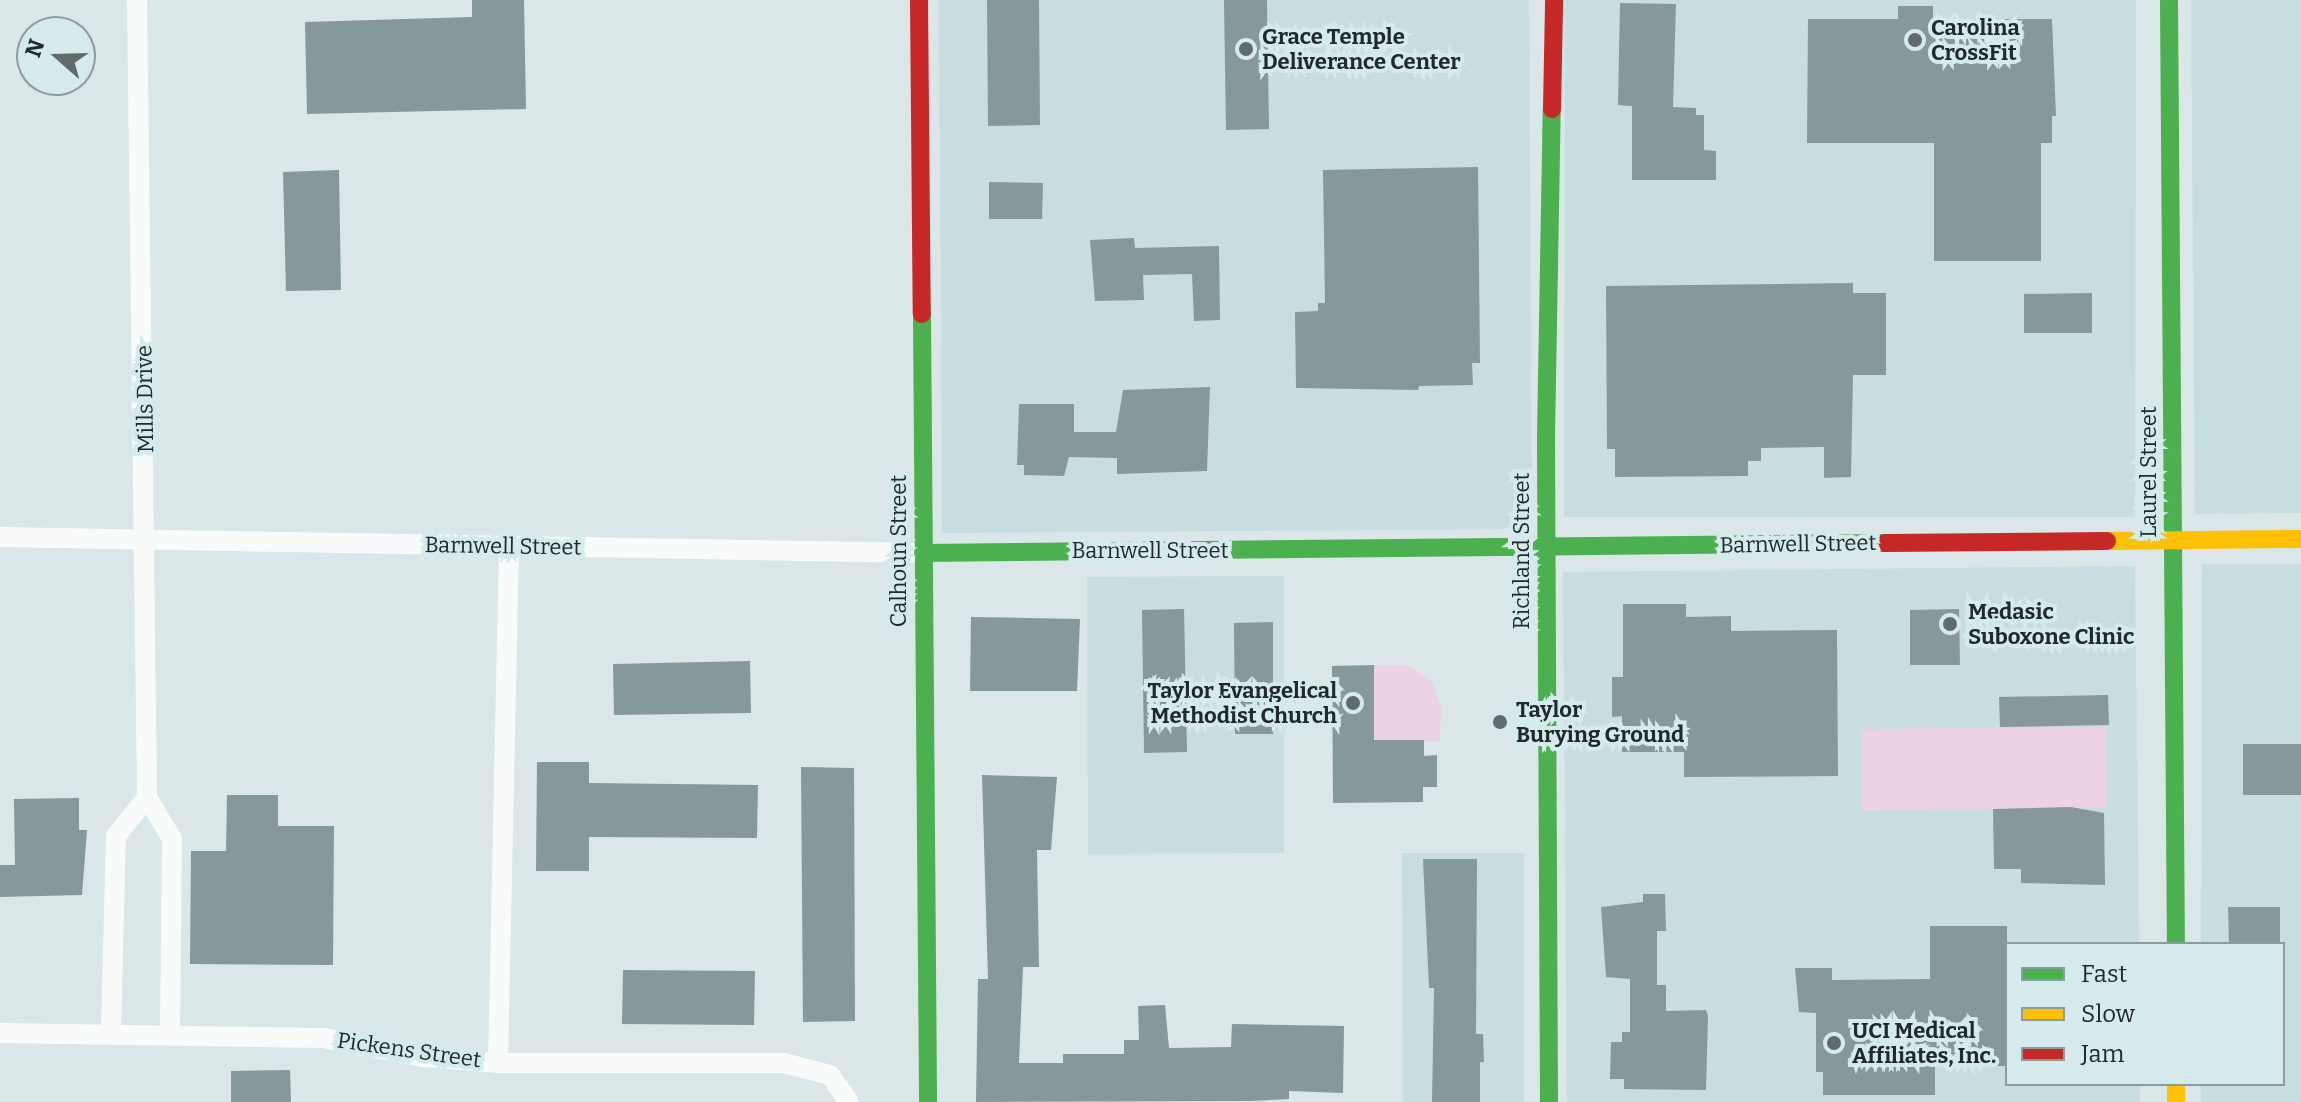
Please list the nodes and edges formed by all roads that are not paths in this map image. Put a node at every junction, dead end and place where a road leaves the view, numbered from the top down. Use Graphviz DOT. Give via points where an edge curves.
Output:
graph roads {
  1 [pos="137,0"];
  2 [pos="919,0"];
  3 [pos="1554,0"];
  4 [pos="2169,0"];
  5 [pos="0,537"];
  6 [pos="147,539"];
  7 [pos="2173,539"];
  8 [pos="2301,539"];
  9 [pos="509,546"];
  10 [pos="1547,548"];
  11 [pos="923,553"];
  12 [pos="147,797"];
  13 [pos="2176,942"];
  14 [pos="0,1033"];
  15 [pos="111,1034"];
  16 [pos="170,1034"];
  17 [pos="498,1063"];
  18 [pos="849,1102"];
  19 [pos="928,1102"];
  20 [pos="1549,1102"];
  1 -- 6 [label="street, Mills Drive"];
  2 -- 11 [label="street, Calhoun Street"];
  3 -- 10 [label="street, Richland Street"];
  4 -- 7 [label="street, Laurel Street"];
  5 -- 6 [label="street, Barnwell Street"];
  6 -- 9 [label="street, Barnwell Street"];
  6 -- 12 [label="street, Mills Drive"];
  7 -- 8 [label="street, Barnwell Street"];
  7 -- 10 [label="street, Barnwell Street"];
  7 -- 13 [label="street, Laurel Street"];
  9 -- 11 [label="street, Barnwell Street"];
  9 -- 17 [label="street"];
  10 -- 11 [label="street, Barnwell Street"];
  10 -- 20 [label="street, Richland Street"];
  11 -- 19 [label="street, Calhoun Street"];
  12 -- 15 [label="street" via="116,836"];
  12 -- 16 [label="street" via="172,839"];
  14 -- 15 [label="street, Pickens Street"];
  15 -- 16 [label="street, Pickens Street"];
  16 -- 17 [label="street, Pickens Street" via="323,1038 424,1057"];
  17 -- 18 [label="street, Pickens Street" via="784,1063 830,1075"];
}
